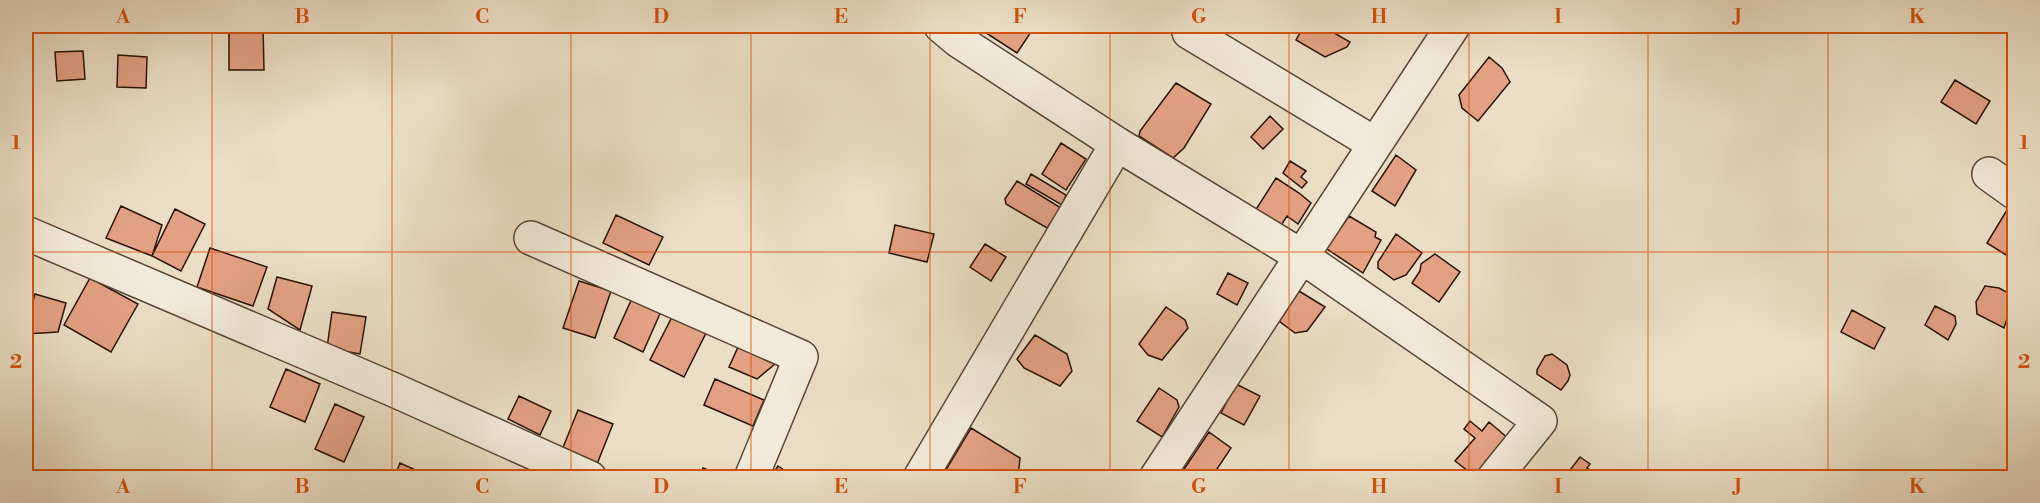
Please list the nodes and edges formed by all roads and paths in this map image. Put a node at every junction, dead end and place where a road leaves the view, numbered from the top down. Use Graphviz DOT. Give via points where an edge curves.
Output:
graph roads {
  1 [pos="941,26"];
  2 [pos="1193,26"];
  3 [pos="1452,26"];
  4 [pos="1117,144"];
  5 [pos="1375,144"];
  6 [pos="26,233"];
  7 [pos="531,238"];
  8 [pos="1301,256"];
  9 [pos="590,477"];
  10 [pos="751,477"];
  11 [pos="920,477"];
  12 [pos="1156,477"];
  13 [pos="1494,477"];
  1 -- 4 [label="street"];
  2 -- 5 [label="street" via="1189,32"];
  3 -- 5 [label="street"];
  4 -- 8 [label="street"];
  4 -- 11 [label="street"];
  5 -- 8 [label="street"];
  6 -- 9 [label="street"];
  7 -- 10 [label="street" via="801,357"];
  8 -- 12 [label="street"];
  8 -- 13 [label="street" via="1540,421"];
}
